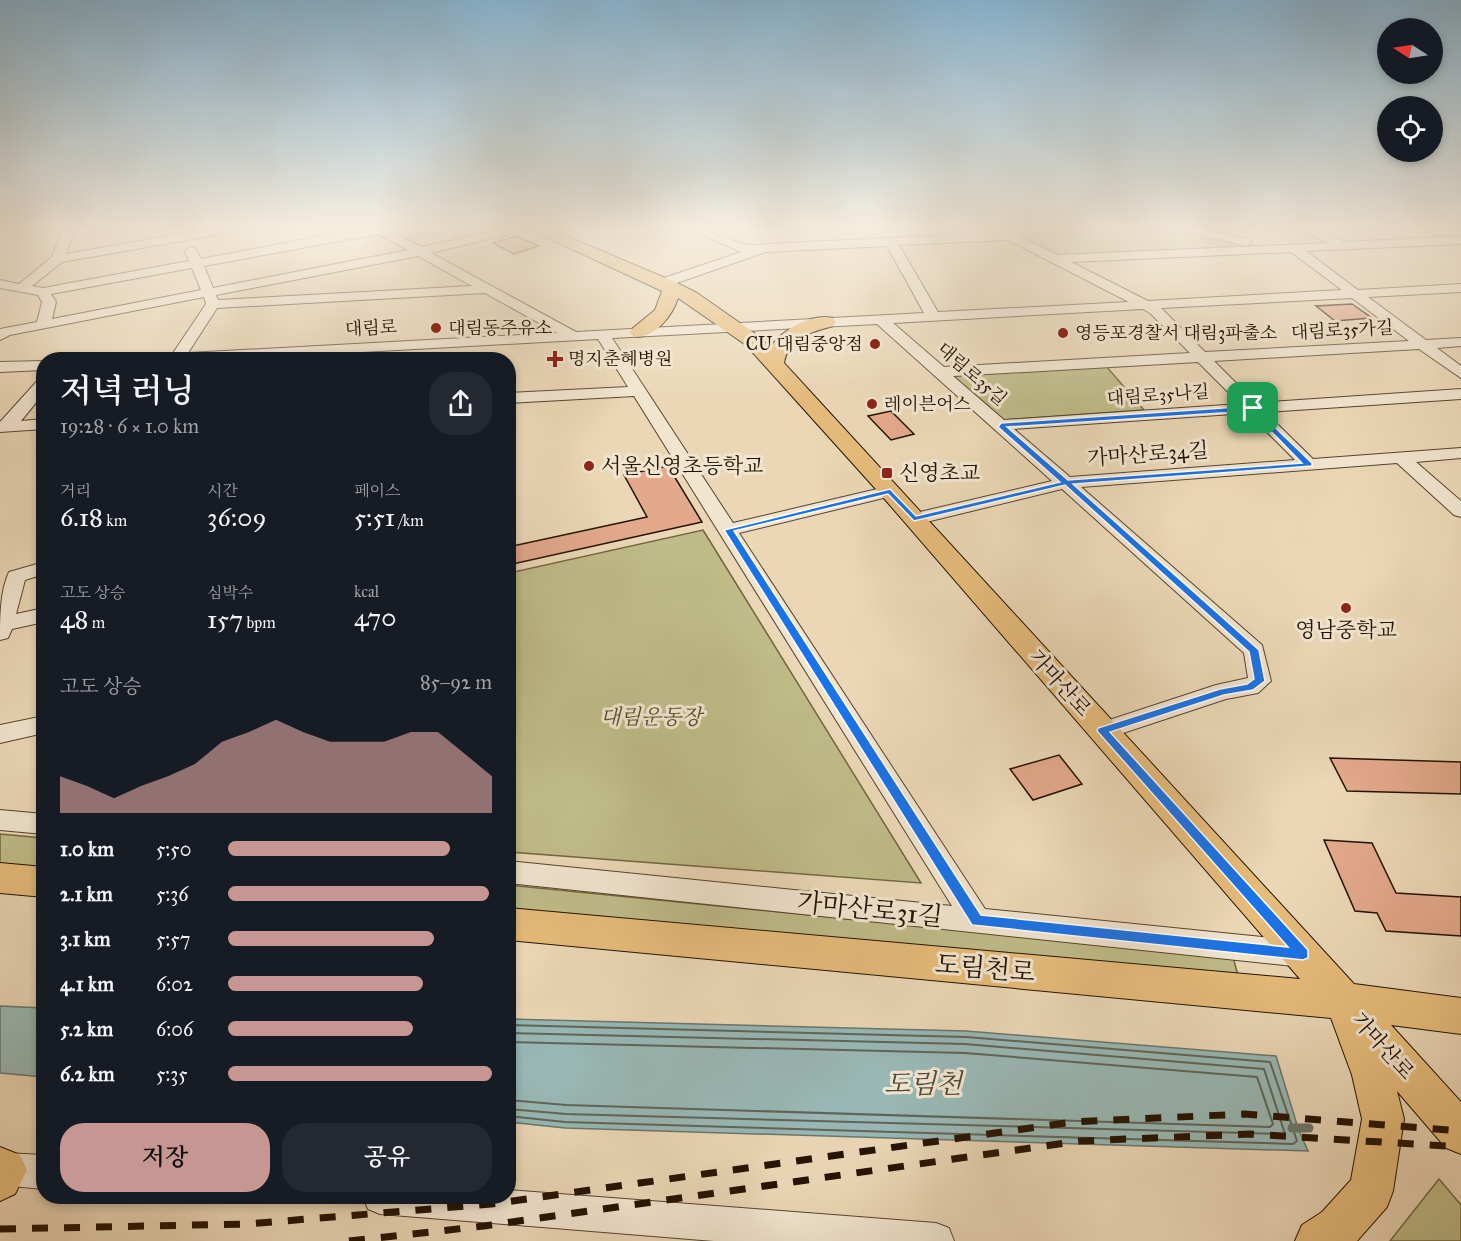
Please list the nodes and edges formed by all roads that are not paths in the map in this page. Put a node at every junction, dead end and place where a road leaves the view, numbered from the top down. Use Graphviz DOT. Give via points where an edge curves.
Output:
graph roads {
  1 [pos="5,285"];
  2 [pos="26,285"];
  3 [pos="80,285"];
  4 [pos="205,285"];
  5 [pos="270,285"];
  6 [pos="480,285"];
  7 [pos="667,285"];
  8 [pos="915,285"];
  9 [pos="1107,285"];
  10 [pos="1341,285"];
  11 [pos="22,288"];
  12 [pos="1461,288"];
  13 [pos="488,289"];
  14 [pos="42,292"];
  15 [pos="1353,294"];
  16 [pos="211,298"];
  17 [pos="1147,305"];
  18 [pos="933,316"];
  19 [pos="880,319"];
  20 [pos="827,322"];
  21 [pos="43,325"];
  22 [pos="731,327"];
  23 [pos="639,332"];
  24 [pos="2,333"];
  25 [pos="602,334"];
  26 [pos="572,336"];
  27 [pos="1461,342"];
  28 [pos="1423,345"];
  29 [pos="180,352"];
  30 [pos="402,352"];
  31 [pos="1202,358"];
  32 [pos="774,364"];
  33 [pos="36,365"];
  34 [pos="0,367"];
  35 [pos="940,372"];
  36 [pos="1461,373"];
  37 [pos="36,391"];
  38 [pos="638,391"];
  39 [pos="1461,394"];
  40 [pos="516,398"];
  41 [pos="1253,408"];
  42 [pos="36,425"];
  43 [pos="1001,425"];
  44 [pos="4,427"];
  45 [pos="1461,453"];
  46 [pos="1400,457"];
  47 [pos="1309,465"];
  48 [pos="1066,483"];
  49 [pos="890,491"];
  50 [pos="1461,510"];
  51 [pos="914,519"];
  52 [pos="728,530"];
  53 [pos="36,570"];
  54 [pos="36,617"];
  55 [pos="1,628"];
  56 [pos="36,726"];
  57 [pos="1102,731"];
  58 [pos="0,734"];
  59 [pos="0,820"];
  60 [pos="36,824"];
  61 [pos="516,873"];
  62 [pos="0,878"];
  63 [pos="36,881"];
  64 [pos="977,921"];
  65 [pos="516,925"];
  66 [pos="1303,954"];
  67 [pos="1344,1001"];
  68 [pos="1461,1016"];
  69 [pos="1461,1133"];
  70 [pos="468,1204"];
  71 [pos="936,1241"];
  72 [pos="1318,1241"];
  1 -- 11 [label="street"];
  2 -- 11 [label="street"];
  3 -- 14 [label="street"];
  4 -- 16 [label="street"];
  5 -- 16 [label="street"];
  6 -- 13 [label="street"];
  7 -- 22 [label="main road, 가마산로" via="691,297"];
  7 -- 23 [label="main road" via="670,301 665,310"];
  8 -- 18 [label="street"];
  9 -- 17 [label="street"];
  10 -- 15 [label="street"];
  11 -- 14 [label="street"];
  12 -- 15 [label="street, 대림로"];
  13 -- 16 [label="street"];
  13 -- 26 [label="street"];
  14 -- 21 [label="street" via="49,302"];
  15 -- 17 [label="street, 대림로"];
  15 -- 28 [label="street"];
  16 -- 21 [label="street"];
  16 -- 29 [label="street"];
  17 -- 18 [label="street, 대림로"];
  17 -- 31 [label="street"];
  18 -- 19 [label="street, 대림로"];
  19 -- 20 [label="street, 대림로"];
  19 -- 35 [label="street, 대림로35길"];
  20 -- 22 [label="street, 대림로"];
  20 -- 32 [label="main road" via="809,326 788,338 775,352"];
  21 -- 24 [label="street"];
  22 -- 23 [label="street, 대림로"];
  22 -- 32 [label="main road, 가마산로" via="753,340"];
  23 -- 25 [label="street, 대림로"];
  25 -- 26 [label="street, 대림로"];
  25 -- 38 [label="street"];
  26 -- 30 [label="street, 대림로"];
  27 -- 28 [label="street, 대림로35가길"];
  28 -- 31 [label="street, 대림로35가길"];
  28 -- 36 [label="street"];
  31 -- 35 [label="street, 대림로35가길"];
  31 -- 41 [label="street"];
  32 -- 49 [label="main road, 가마산로"];
  33 -- 34 [label="street"];
  35 -- 43 [label="street, 대림로35길"];
  37 -- 44 [label="street"];
  38 -- 40 [label="street"];
  38 -- 52 [label="street"];
  39 -- 41 [label="street, 대림로35나길"];
  41 -- 43 [label="street, 대림로35나길"];
  41 -- 47 [label="street"];
  42 -- 44 [label="street"];
  43 -- 48 [label="street, 대림로35길"];
  45 -- 46 [label="street, 가마산로34길"];
  46 -- 47 [label="street, 가마산로34길"];
  46 -- 50 [label="street"];
  47 -- 48 [label="street, 가마산로34길"];
  48 -- 51 [label="street, 가마산로34길"];
  48 -- 57 [label="street, 대림로35길" via="1254,650 1260,681"];
  49 -- 51 [label="main road, 가마산로"];
  49 -- 52 [label="street"];
  51 -- 57 [label="main road, 가마산로"];
  52 -- 64 [label="street"];
  53 -- 55 [label="street" via="16,576"];
  54 -- 55 [label="street"];
  56 -- 58 [label="street"];
  57 -- 66 [label="main road, 가마산로"];
  59 -- 60 [label="street"];
  61 -- 64 [label="street, 가마산로31길"];
  62 -- 63 [label="main road"];
  64 -- 66 [label="street, 가마산로31길"];
  65 -- 67 [label="main road, 도림천로"];
  66 -- 67 [label="main road, 가마산로"];
  67 -- 68 [label="main road, 도림천로"];
  67 -- 69 [label="main road, 가마산로"];
  67 -- 72 [label="main road" via="1372,1076 1383,1119 1371,1191 1338,1228"];
  70 -- 71 [label="street"];
}
